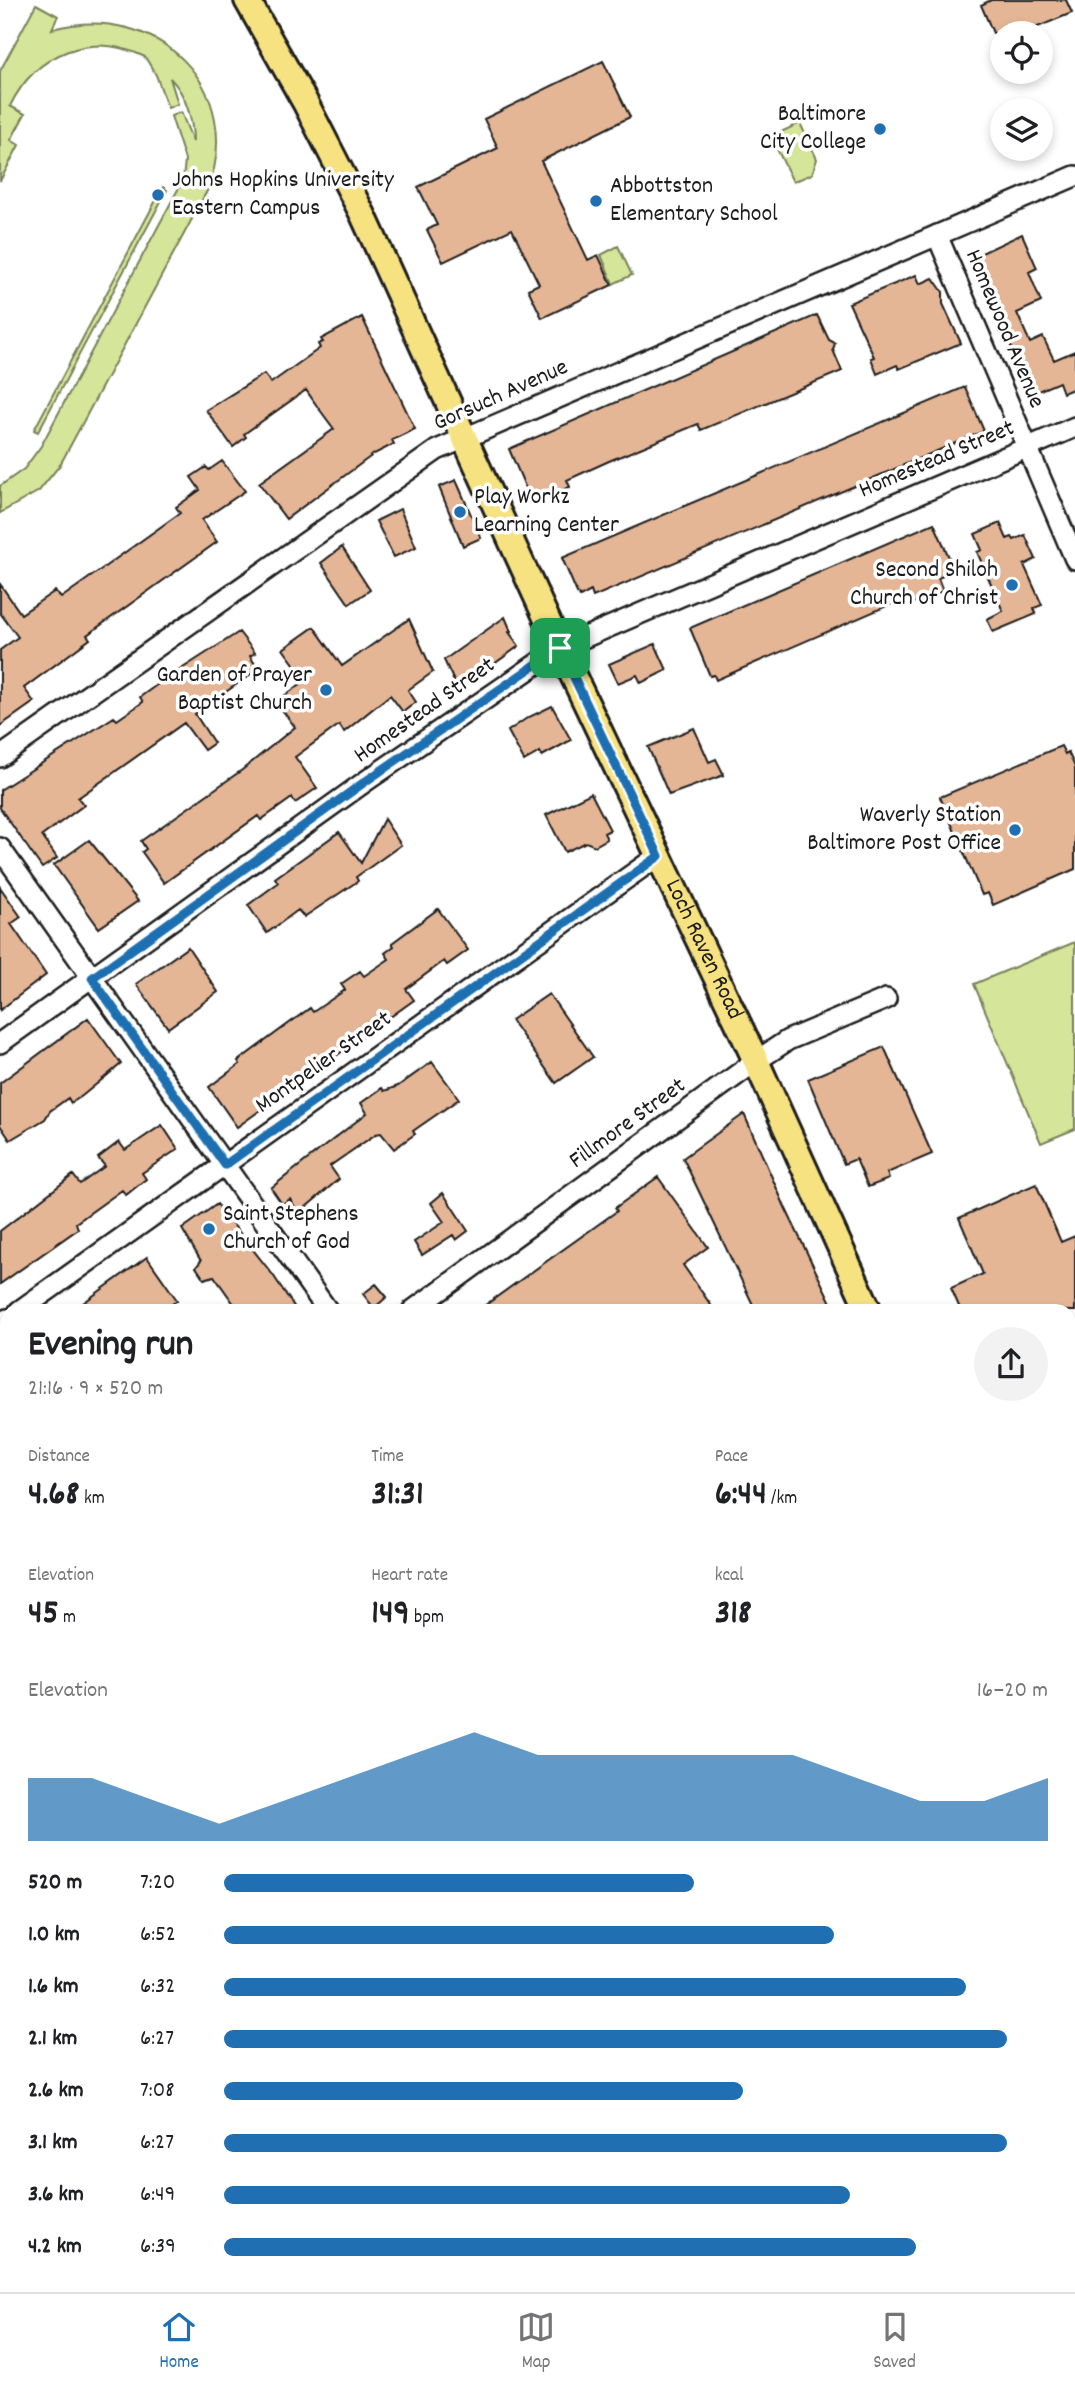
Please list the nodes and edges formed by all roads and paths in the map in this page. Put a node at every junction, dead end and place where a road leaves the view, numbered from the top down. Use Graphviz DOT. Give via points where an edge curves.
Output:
graph roads {
  1 [pos="247,0"];
  2 [pos="1075,176"];
  3 [pos="937,235"];
  4 [pos="1075,427"];
  5 [pos="466,437"];
  6 [pos="1028,447"];
  7 [pos="1075,559"];
  8 [pos="560,648"];
  9 [pos="0,757"];
  10 [pos="0,848"];
  11 [pos="659,856"];
  12 [pos="92,978"];
  13 [pos="886,999"];
  14 [pos="0,1043"];
  15 [pos="756,1061"];
  16 [pos="225,1165"];
  17 [pos="29,1304"];
  18 [pos="323,1304"];
  19 [pos="422,1304"];
  20 [pos="866,1304"];
  1 -- 5 [label="main road, Loch Raven Road" via="337,163"];
  2 -- 3 [label="street, Gorsuch Avenue"];
  3 -- 5 [label="street, Gorsuch Avenue"];
  3 -- 6 [label="street, Homewood Avenue"];
  4 -- 6 [label="street, Homestead Street"];
  5 -- 8 [label="main road, Loch Raven Road"];
  5 -- 9 [label="street, Gorsuch Avenue" via="402,472"];
  6 -- 7 [label="street, Homewood Avenue"];
  6 -- 8 [label="street, Homestead Street"];
  8 -- 11 [label="main road, Loch Raven Road"];
  8 -- 12 [label="street, Homestead Street"];
  10 -- 12 [label="street"];
  11 -- 15 [label="main road, Loch Raven Road"];
  11 -- 16 [label="street, Montpelier Street"];
  12 -- 14 [label="street, Homestead Street"];
  12 -- 16 [label="street"];
  13 -- 15 [label="street, Fillmore Street" via="788,1040"];
  15 -- 19 [label="street, Fillmore Street"];
  15 -- 20 [label="main road, Loch Raven Road"];
  16 -- 17 [label="street, Montpelier Street"];
  16 -- 18 [label="street"];
}
